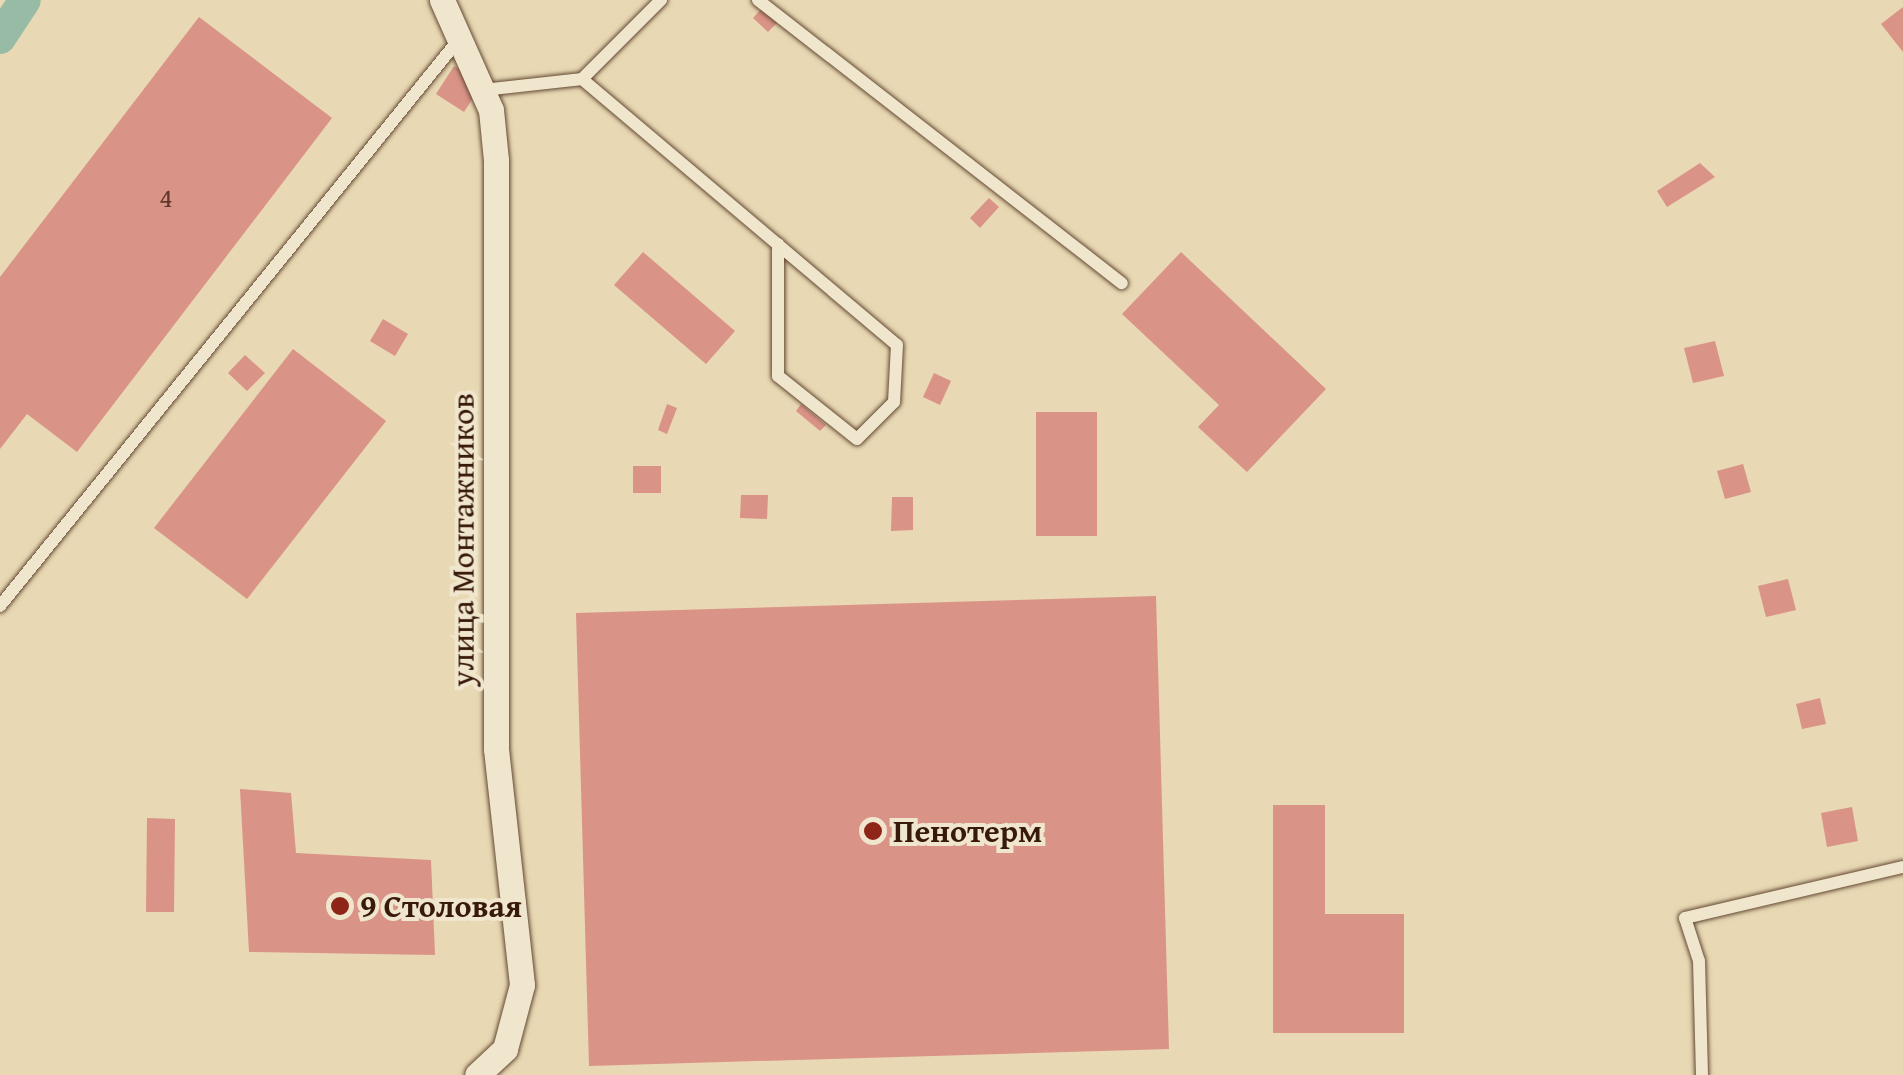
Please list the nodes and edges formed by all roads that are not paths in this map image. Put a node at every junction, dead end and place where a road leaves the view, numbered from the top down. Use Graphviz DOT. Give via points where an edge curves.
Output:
graph roads {
  1 [pos="442,0"];
  2 [pos="660,0"];
  3 [pos="758,0"];
  4 [pos="462,36"];
  5 [pos="582,78"];
  6 [pos="484,90"];
  7 [pos="778,244"];
  8 [pos="1122,283"];
  9 [pos="0,606"];
  10 [pos="1903,867"];
  11 [pos="488,1071"];
  12 [pos="1702,1075"];
  1 -- 4 [label="street, улица Монтажников"];
  2 -- 5 [label="lane"];
  3 -- 8 [label="lane"];
  4 -- 6 [label="street, улица Монтажников"];
  4 -- 9 [label="lane"];
  5 -- 6 [label="lane"];
  5 -- 7 [label="lane"];
  6 -- 11 [label="street, улица Монтажников" via="496,160 496,748 522,984 506,1049"];
  7 -- 7 [label="lane" via="897,345 894,402 858,439 778,376"];
  10 -- 12 [label="lane" via="1685,918 1700,961"];
}
